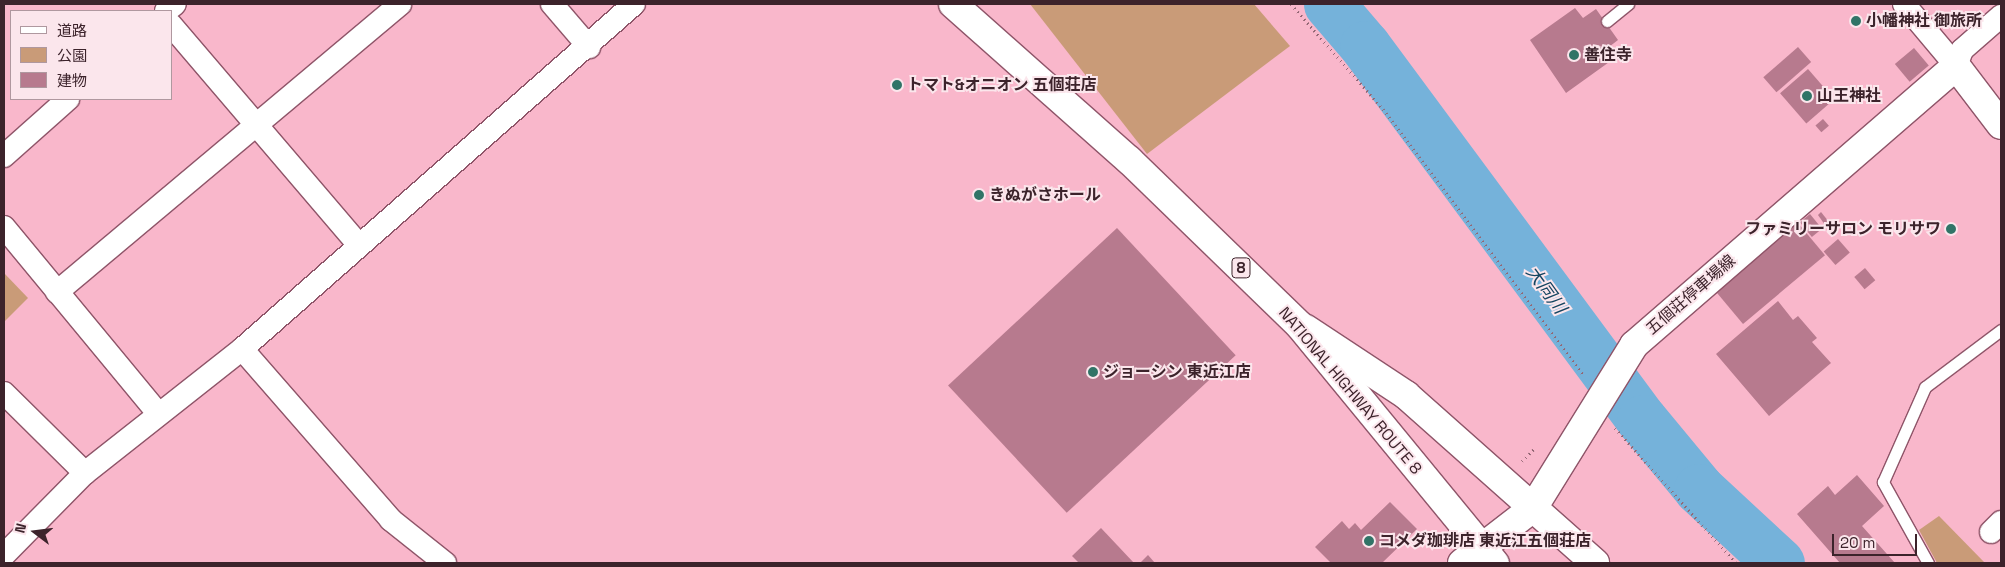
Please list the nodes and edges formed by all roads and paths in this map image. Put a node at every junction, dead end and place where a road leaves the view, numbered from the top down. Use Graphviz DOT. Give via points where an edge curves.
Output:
graph roads {
  1 [pos="400,4"];
  2 [pos="552,4"];
  3 [pos="634,4"];
  4 [pos="953,4"];
  5 [pos="1291,4"];
  6 [pos="1628,4"];
  7 [pos="1904,4"];
  8 [pos="2001,16"];
  9 [pos="1607,21"];
  10 [pos="172,26"];
  11 [pos="589,47"];
  12 [pos="1956,66"];
  13 [pos="67,100"];
  14 [pos="256,125"];
  15 [pos="2001,125"];
  16 [pos="4,156"];
  17 [pos="4,227"];
  18 [pos="359,245"];
  19 [pos="58,292"];
  20 [pos="1300,326"];
  21 [pos="2001,330"];
  22 [pos="242,349"];
  23 [pos="4,393"];
  24 [pos="1600,396"];
  25 [pos="158,413"];
  26 [pos="85,473"];
  27 [pos="1533,508"];
  28 [pos="4,555"];
  29 [pos="1479,558"];
  30 [pos="445,563"];
  31 [pos="1595,563"];
  32 [pos="1736,563"];
  33 [pos="1928,563"];
  1 -- 14 [label="street"];
  2 -- 11 [label="street"];
  3 -- 11 [label="street"];
  4 -- 20 [label="main road, NATIONAL HIGHWAY ROUTE 8 / 8" via="1129,160"];
  5 -- 24 [label="path" via="1383,109"];
  6 -- 9 [label="lane"];
  7 -- 12 [label="street"];
  8 -- 12 [label="street" via="1962,50"];
  10 -- 14 [label="street"];
  11 -- 18 [label="street"];
  12 -- 15 [label="main road"];
  12 -- 24 [label="main road, 五個荘停車場線" via="1634,345"];
  13 -- 16 [label="street"];
  14 -- 18 [label="street"];
  14 -- 19 [label="street"];
  17 -- 19 [label="street"];
  18 -- 22 [label="street"];
  19 -- 25 [label="street"];
  20 -- 27 [label="main road" via="1406,395"];
  20 -- 29 [label="main road, NATIONAL HIGHWAY ROUTE 8 / 8"];
  21 -- 33 [label="lane" via="1925,387 1883,482"];
  22 -- 25 [label="street"];
  22 -- 30 [label="street" via="392,520"];
  23 -- 26 [label="street"];
  24 -- 27 [label="main road, 五個荘停車場線"];
  24 -- 32 [label="path" via="1604,418"];
  25 -- 26 [label="street"];
  26 -- 28 [label="street"];
  27 -- 29 [label="main road, 五個荘停車場線"];
  27 -- 31 [label="main road"];
}
